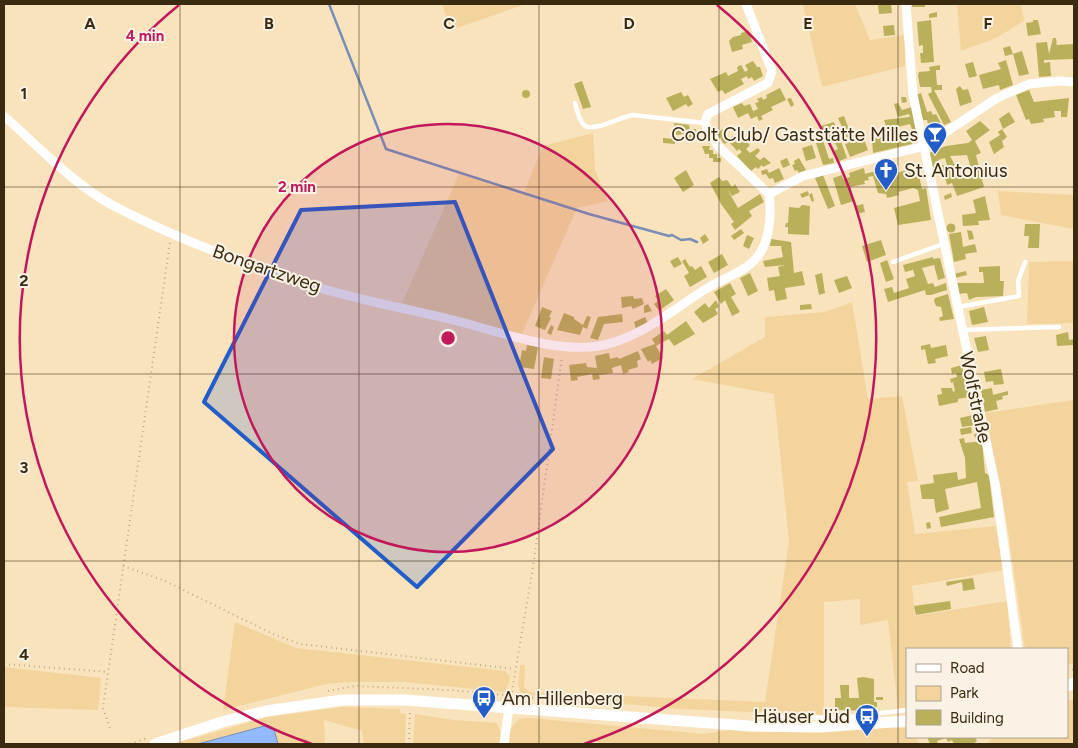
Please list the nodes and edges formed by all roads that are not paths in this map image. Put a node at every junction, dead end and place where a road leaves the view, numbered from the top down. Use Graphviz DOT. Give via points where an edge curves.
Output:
graph roads {
  1 [pos="746,4"];
  2 [pos="906,4"];
  3 [pos="1074,82"];
  4 [pos="575,103"];
  5 [pos="4,116"];
  6 [pos="705,123"];
  7 [pos="925,146"];
  8 [pos="769,194"];
  9 [pos="943,244"];
  10 [pos="893,262"];
  11 [pos="1025,262"];
  12 [pos="957,307"];
  13 [pos="1059,328"];
  14 [pos="962,330"];
  15 [pos="1018,648"];
  16 [pos="510,702"];
  17 [pos="906,710"];
  18 [pos="755,716"];
  19 [pos="906,721"];
  20 [pos="155,744"];
  21 [pos="504,744"];
  1 -- 6 [label="street" via="772,78 708,114"];
  2 -- 7 [label="street, Wolfstraße" via="910,79"];
  3 -- 7 [label="street" via="1029,84 997,98"];
  4 -- 6 [label="lane" via="583,124 588,128 634,115"];
  5 -- 8 [label="street, Bongartzweg" via="83,186 110,204 171,234 300,282 564,346 600,346 625,339 723,278 750,265 767,237 771,211"];
  6 -- 8 [label="street" via="718,146"];
  7 -- 8 [label="street" via="803,176"];
  7 -- 9 [label="street, Wolfstraße"];
  9 -- 10 [label="lane"];
  9 -- 12 [label="street, Wolfstraße"];
  11 -- 12 [label="lane" via="1018,281 1019,296"];
  12 -- 14 [label="street, Wolfstraße"];
  13 -- 14 [label="lane"];
  14 -- 15 [label="street, Wolfstraße" via="996,488"];
  16 -- 19 [label="main road" via="739,725 820,728"];
  16 -- 20 [label="main road" via="342,700 266,711"];
  16 -- 21 [label="street"];
  17 -- 18 [label="lane" via="840,718"];
}
